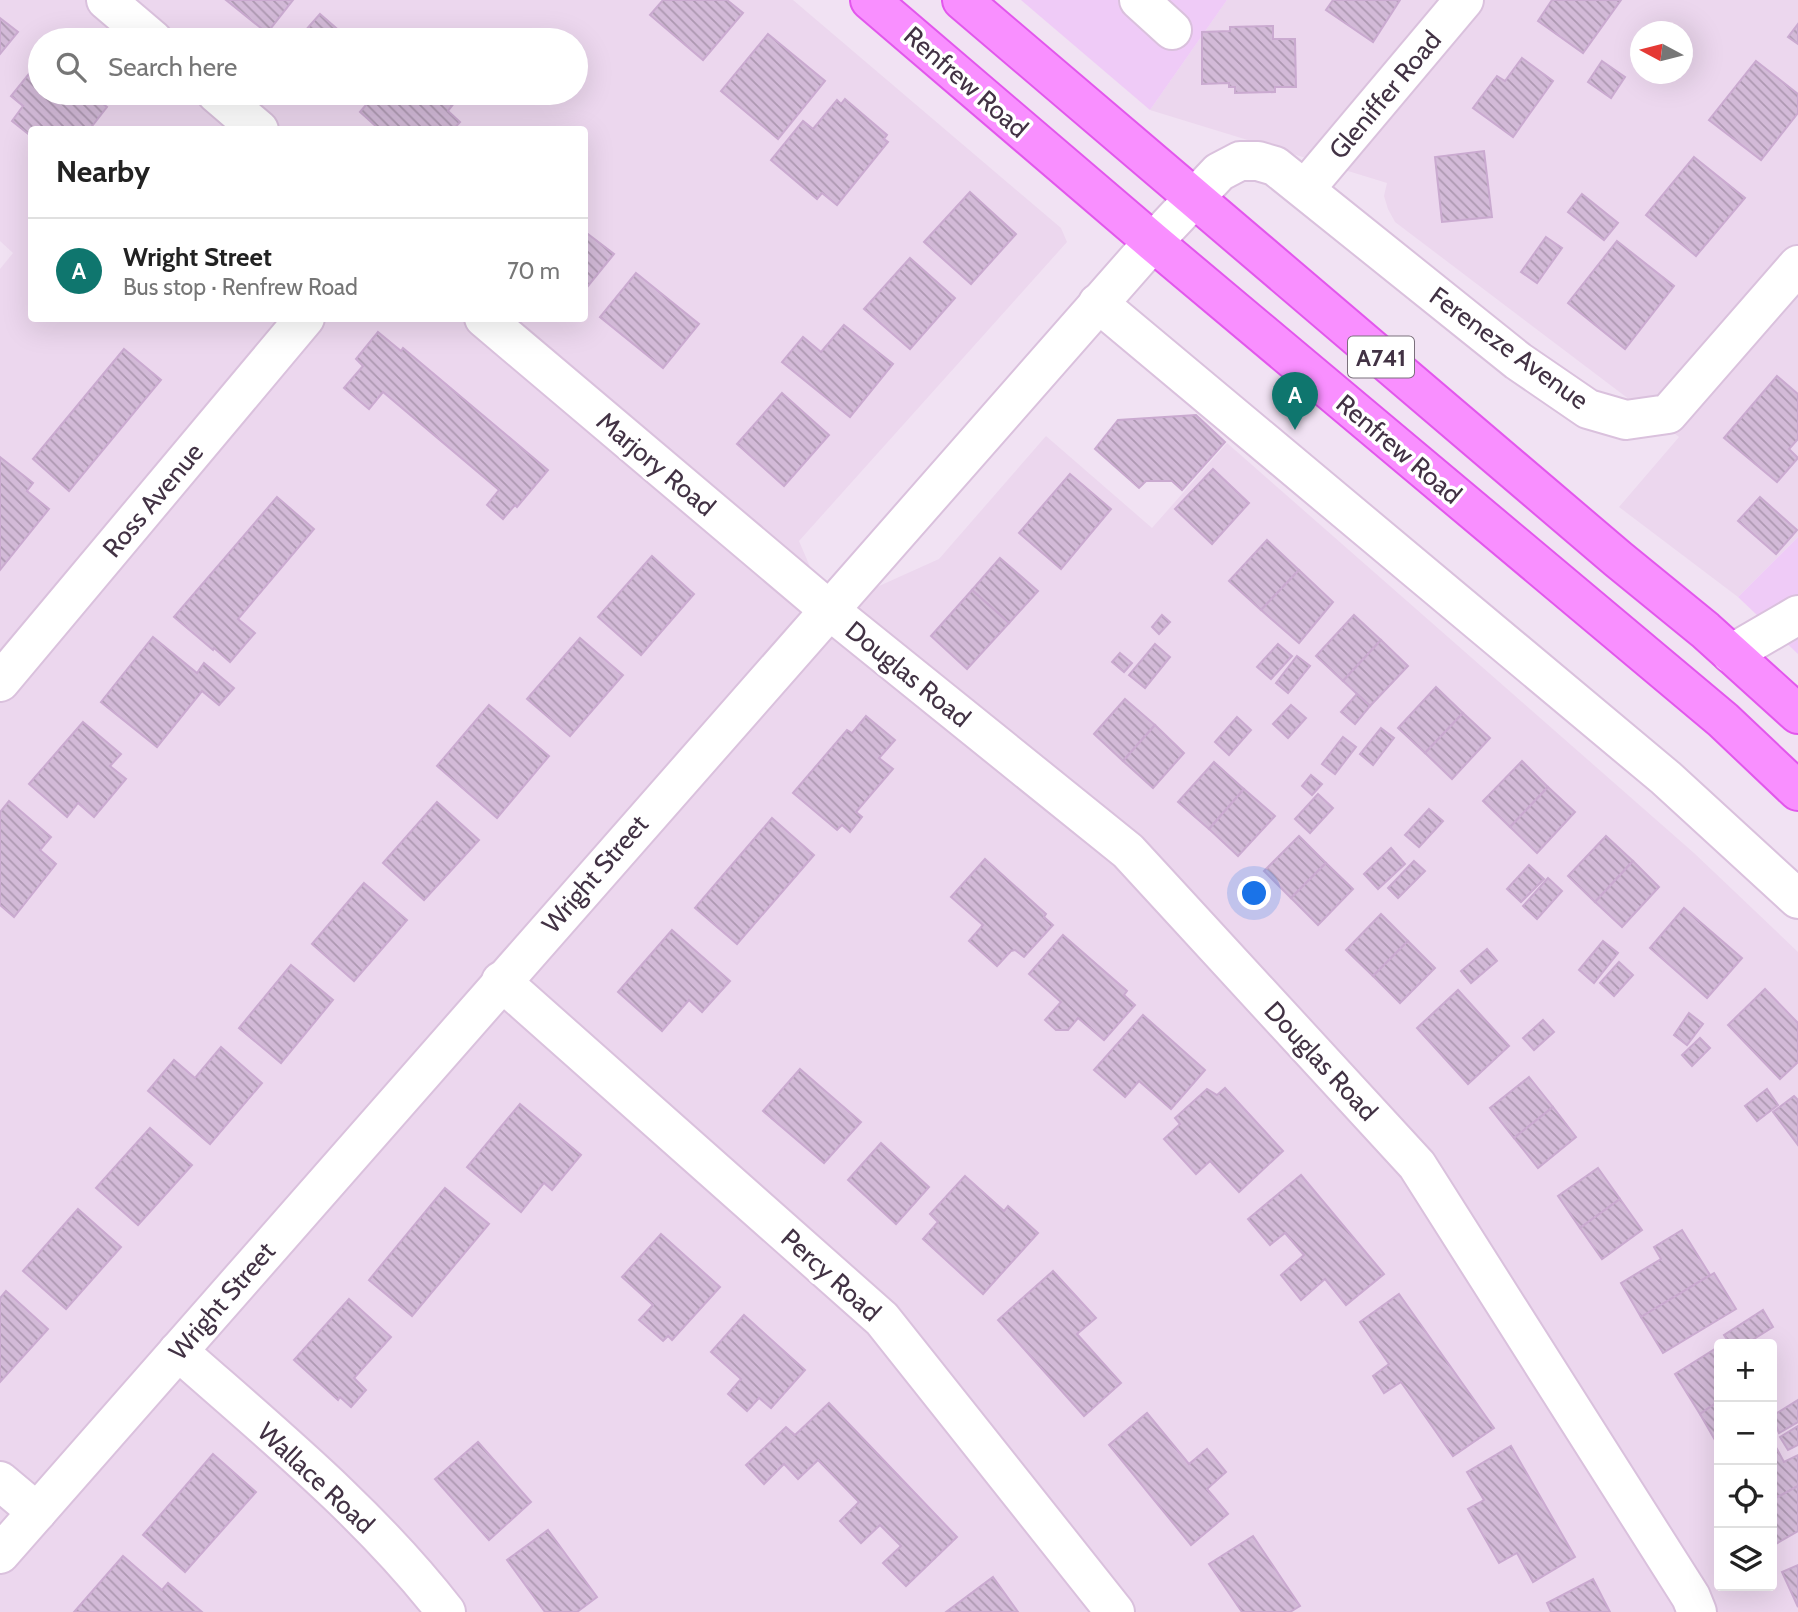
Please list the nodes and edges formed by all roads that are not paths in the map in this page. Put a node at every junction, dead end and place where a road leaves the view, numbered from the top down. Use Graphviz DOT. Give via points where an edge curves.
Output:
graph roads {
  1 [pos="106,0"];
  2 [pos="870,0"];
  3 [pos="962,0"];
  4 [pos="1139,0"];
  5 [pos="1464,0"];
  6 [pos="139,28"];
  7 [pos="1172,30"];
  8 [pos="230,105"];
  9 [pos="254,126"];
  10 [pos="1275,166"];
  11 [pos="1305,190"];
  12 [pos="1195,198"];
  13 [pos="1153,242"];
  14 [pos="1798,265"];
  15 [pos="1098,303"];
  16 [pos="302,322"];
  17 [pos="489,322"];
  18 [pos="828,609"];
  19 [pos="1798,615"];
  20 [pos="1731,654"];
  21 [pos="0,682"];
  22 [pos="1798,714"];
  23 [pos="1798,791"];
  24 [pos="1798,900"];
  25 [pos="501,981"];
  26 [pos="178,1351"];
  27 [pos="0,1481"];
  28 [pos="37,1513"];
  29 [pos="0,1553"];
  30 [pos="446,1612"];
  31 [pos="1115,1612"];
  32 [pos="1697,1612"];
  1 -- 6 [label="street"];
  2 -- 13 [label="main road, Renfrew Road / A741"];
  3 -- 12 [label="main road, A741"];
  4 -- 7 [label="street"];
  5 -- 11 [label="street, Gleniffer Road"];
  8 -- 9 [label="street"];
  10 -- 11 [label="street, Fereneze Avenue"];
  10 -- 12 [label="street, Wright Street" via="1240,162 1219,172"];
  11 -- 14 [label="street, Fereneze Avenue" via="1518,361 1588,409 1626,420 1668,414"];
  12 -- 13 [label="street, Wright Street"];
  12 -- 20 [label="main road, A741"];
  13 -- 15 [label="street, Wright Street"];
  13 -- 23 [label="main road, Renfrew Road / A741" via="1723,720"];
  15 -- 18 [label="street, Wright Street"];
  15 -- 24 [label="street" via="1666,778"];
  16 -- 21 [label="street, Ross Avenue"];
  17 -- 18 [label="street, Marjory Road"];
  18 -- 25 [label="street, Wright Street"];
  18 -- 32 [label="street, Douglas Road" via="1128,851 1417,1165"];
  19 -- 20 [label="street"];
  20 -- 22 [label="main road, A741"];
  25 -- 26 [label="street, Wright Street"];
  25 -- 31 [label="street, Percy Road" via="882,1319"];
  26 -- 28 [label="street, Wright Street"];
  26 -- 30 [label="street, Wallace Road" via="309,1467 417,1574"];
  27 -- 28 [label="street"];
  28 -- 29 [label="street, Wright Street"];
}
